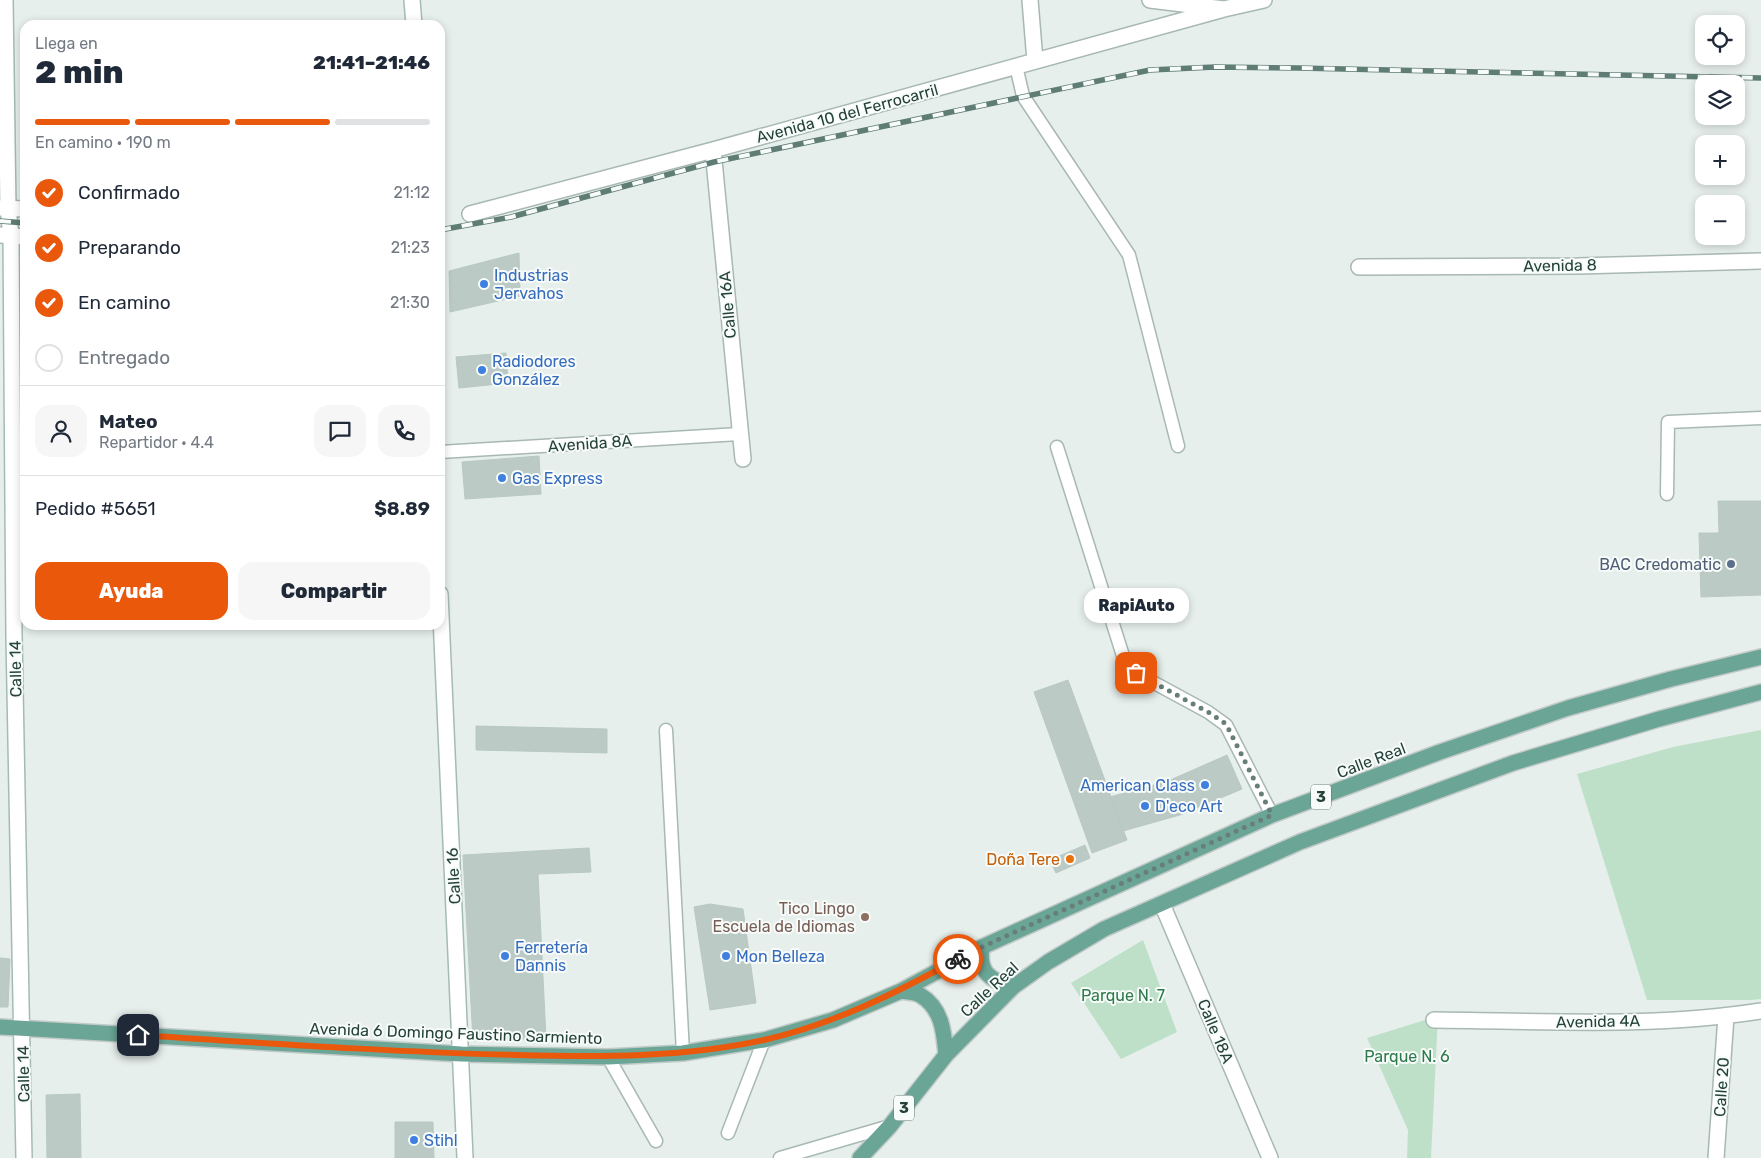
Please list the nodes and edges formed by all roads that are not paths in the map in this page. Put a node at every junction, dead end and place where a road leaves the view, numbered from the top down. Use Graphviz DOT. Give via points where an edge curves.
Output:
graph roads {
  1 [pos="5,0"];
  2 [pos="412,0"];
  3 [pos="1030,0"];
  4 [pos="1150,0"];
  5 [pos="1264,0"];
  6 [pos="1224,9"];
  7 [pos="414,20"];
  8 [pos="1035,61"];
  9 [pos="1016,66"];
  10 [pos="713,150"];
  11 [pos="4,208"];
  12 [pos="20,209"];
  13 [pos="470,214"];
  14 [pos="12,236"];
  15 [pos="1761,261"];
  16 [pos="1359,267"];
  17 [pos="1761,418"];
  18 [pos="740,434"];
  19 [pos="1057,446"];
  20 [pos="1178,446"];
  21 [pos="445,452"];
  22 [pos="743,460"];
  23 [pos="1667,494"];
  24 [pos="442,630"];
  25 [pos="7,636"];
  26 [pos="1761,657"];
  27 [pos="1761,692"];
  28 [pos="666,730"];
  29 [pos="1272,815"];
  30 [pos="1162,904"];
  31 [pos="982,947"];
  32 [pos="1013,987"];
  33 [pos="900,991"];
  34 [pos="1761,1011"];
  35 [pos="1726,1016"];
  36 [pos="1434,1020"];
  37 [pos="0,1027"];
  38 [pos="23,1029"];
  39 [pos="764,1040"];
  40 [pos="683,1053"];
  41 [pos="460,1054"];
  42 [pos="946,1055"];
  43 [pos="608,1057"];
  44 [pos="890,1126"];
  45 [pos="728,1133"];
  46 [pos="656,1141"];
  47 [pos="24,1158"];
  48 [pos="465,1158"];
  49 [pos="780,1158"];
  50 [pos="860,1158"];
  51 [pos="1270,1158"];
  52 [pos="1716,1158"];
  1 -- 11 [label="street, Calle 14"];
  2 -- 7 [label="street"];
  3 -- 8 [label="street"];
  4 -- 6 [label="street"];
  5 -- 6 [label="street, Avenida 10 del Ferrocarril"];
  6 -- 8 [label="street, Avenida 10 del Ferrocarril"];
  8 -- 9 [label="street, Avenida 10 del Ferrocarril"];
  9 -- 10 [label="street, Avenida 10 del Ferrocarril"];
  9 -- 20 [label="lane" via="1023,96 1129,255"];
  10 -- 13 [label="street, Avenida 10 del Ferrocarril"];
  10 -- 18 [label="street, Calle 16A"];
  11 -- 12 [label="street"];
  11 -- 14 [label="street, Calle 14"];
  14 -- 25 [label="street, Calle 14"];
  15 -- 16 [label="street, Avenida 8"];
  17 -- 23 [label="lane" via="1668,422"];
  18 -- 21 [label="lane, Avenida 8A"];
  18 -- 22 [label="street, Calle 16A"];
  19 -- 29 [label="lane" via="1124,659 1136,673 1226,724"];
  24 -- 41 [label="street, Calle 16"];
  25 -- 38 [label="street, Calle 14"];
  26 -- 29 [label="main road, Calle Real / 3" via="1568,708"];
  27 -- 30 [label="main road, Calle Real / 3" via="1513,763 1300,842"];
  28 -- 40 [label="lane"];
  29 -- 31 [label="main road, Calle Real / 3"];
  30 -- 32 [label="main road, Calle Real / 3" via="1104,929"];
  30 -- 51 [label="street, Calle 18A"];
  31 -- 32 [label="main road" via="980,958 985,972 995,982"];
  31 -- 33 [label="main road, Calle Real / 3"];
  32 -- 42 [label="main road, Calle Real / 3"];
  33 -- 39 [label="main road, Avenida 6 Domingo Faustino Sarmiento / 3" via="833,1020"];
  33 -- 42 [label="main road" via="919,995 935,1008 944,1028"];
  34 -- 35 [label="street, Avenida 4A"];
  35 -- 36 [label="street, Avenida 4A" via="1610,1022"];
  35 -- 52 [label="street, Calle 20"];
  37 -- 38 [label="main road, Avenida 6 Domingo Faustino Sarmiento"];
  38 -- 41 [label="main road, Avenida 6 Domingo Faustino Sarmiento / 3"];
  38 -- 47 [label="street, Calle 14"];
  39 -- 40 [label="main road, Avenida 6 Domingo Faustino Sarmiento / 3"];
  39 -- 45 [label="lane"];
  40 -- 43 [label="main road, Avenida 6 Domingo Faustino Sarmiento / 3"];
  41 -- 43 [label="main road, Avenida 6 Domingo Faustino Sarmiento / 3"];
  41 -- 48 [label="street, Calle 16"];
  42 -- 44 [label="main road, 3"];
  43 -- 46 [label="lane"];
  44 -- 49 [label="lane"];
  44 -- 50 [label="main road, 3"];
}
